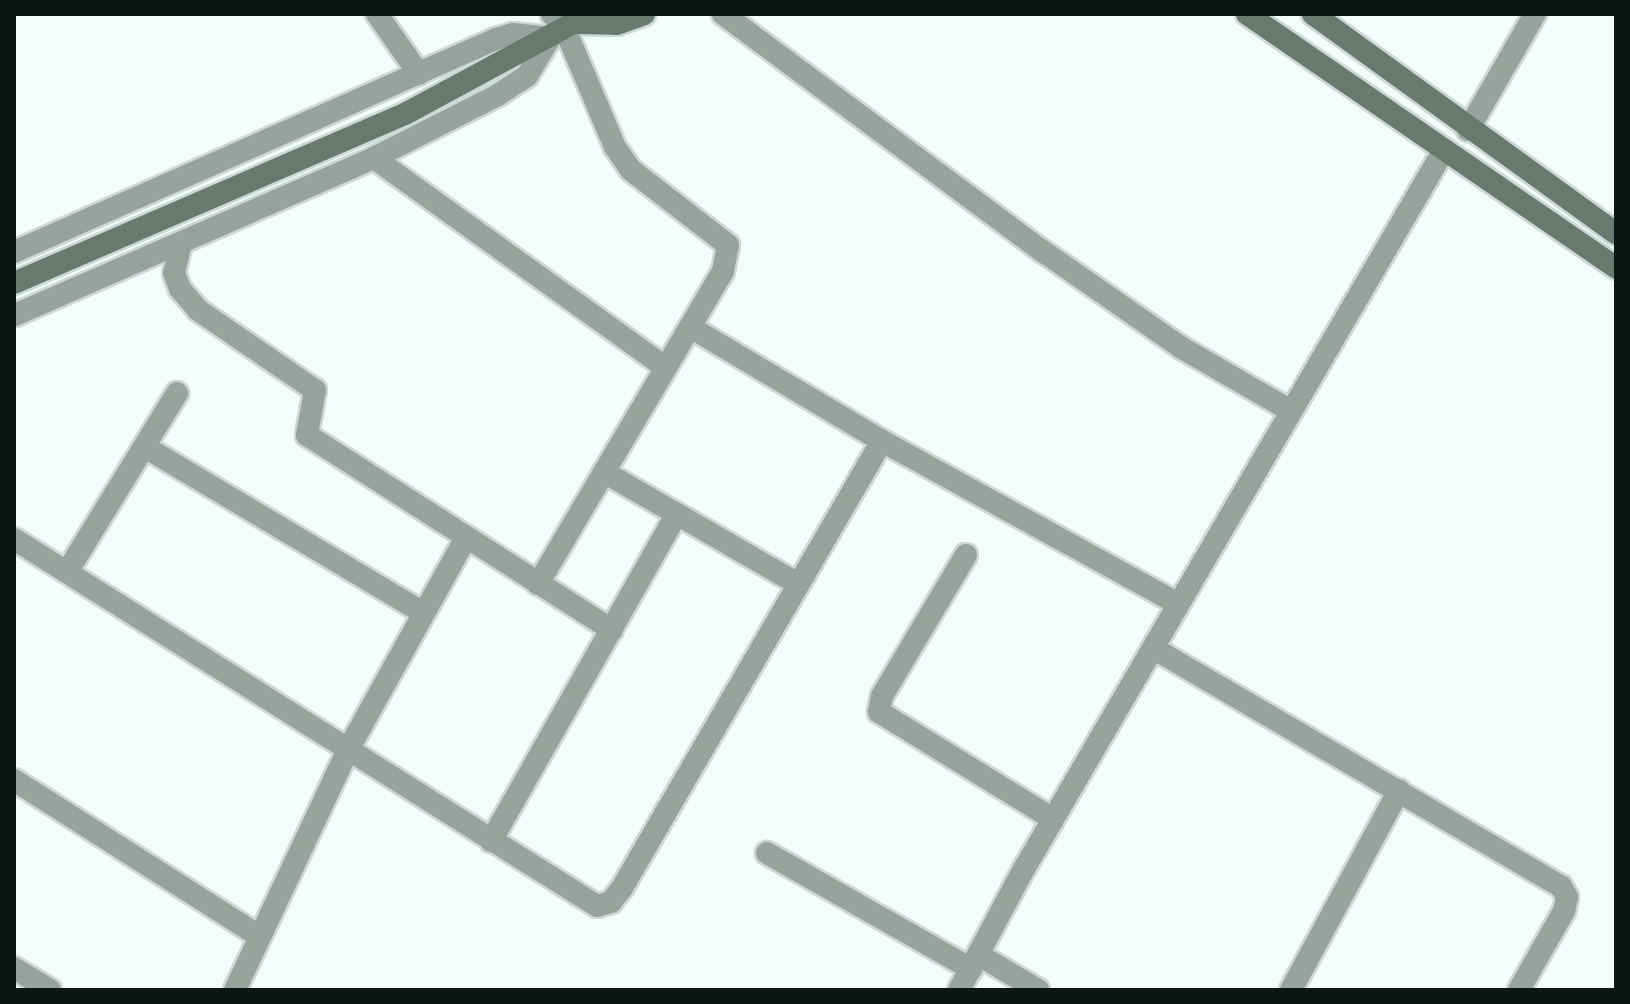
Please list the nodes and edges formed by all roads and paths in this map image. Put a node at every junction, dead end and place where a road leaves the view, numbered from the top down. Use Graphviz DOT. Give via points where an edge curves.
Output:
graph roads {
  1 [pos="377,14"];
  2 [pos="644,14"];
  3 [pos="723,14"];
  4 [pos="1247,14"];
  5 [pos="1313,14"];
  6 [pos="1535,14"];
  7 [pos="567,24"];
  8 [pos="419,74"];
  9 [pos="1468,130"];
  10 [pos="1444,150"];
  11 [pos="374,158"];
  12 [pos="1616,233"];
  13 [pos="181,243"];
  14 [pos="14,252"];
  15 [pos="1616,268"];
  16 [pos="14,283"];
  17 [pos="14,315"];
  18 [pos="690,327"];
  19 [pos="665,367"];
  20 [pos="177,393"];
  21 [pos="1291,411"];
  22 [pos="882,441"];
  23 [pos="145,447"];
  24 [pos="604,472"];
  25 [pos="677,514"];
  26 [pos="14,539"];
  27 [pos="465,540"];
  28 [pos="966,555"];
  29 [pos="67,572"];
  30 [pos="796,583"];
  31 [pos="538,584"];
  32 [pos="1178,604"];
  33 [pos="423,613"];
  34 [pos="612,630"];
  35 [pos="1153,648"];
  36 [pos="349,748"];
  37 [pos="14,780"];
  38 [pos="1399,790"];
  39 [pos="1053,819"];
  40 [pos="491,841"];
  41 [pos="767,853"];
  42 [pos="259,936"];
  43 [pos="975,962"];
  44 [pos="14,968"];
  45 [pos="50,990"];
  46 [pos="235,990"];
  47 [pos="959,990"];
  48 [pos="1038,990"];
  49 [pos="1291,990"];
  50 [pos="1519,990"];
  1 -- 8 [label="street"];
  2 -- 7 [label="main road" via="617,24"];
  3 -- 21 [label="street" via="1044,252 1182,348"];
  4 -- 10 [label="main road"];
  5 -- 9 [label="main road"];
  6 -- 9 [label="street"];
  7 -- 8 [label="street" via="496,39"];
  7 -- 11 [label="street" via="527,76"];
  7 -- 16 [label="main road" via="405,114"];
  7 -- 18 [label="street" via="615,147 631,170 728,245 723,271"];
  8 -- 14 [label="street"];
  9 -- 12 [label="main road"];
  10 -- 15 [label="main road"];
  10 -- 21 [label="street"];
  11 -- 13 [label="street"];
  11 -- 19 [label="street"];
  13 -- 17 [label="street"];
  13 -- 27 [label="street" via="174,273 198,310 315,390 307,435"];
  18 -- 19 [label="street"];
  18 -- 22 [label="street"];
  19 -- 24 [label="street"];
  20 -- 23 [label="street"];
  21 -- 32 [label="street"];
  22 -- 30 [label="street"];
  22 -- 32 [label="street"];
  23 -- 29 [label="street"];
  23 -- 33 [label="street"];
  24 -- 25 [label="street"];
  24 -- 31 [label="street"];
  25 -- 30 [label="street"];
  25 -- 34 [label="street"];
  26 -- 29 [label="street"];
  27 -- 31 [label="street"];
  27 -- 33 [label="street"];
  28 -- 39 [label="street" via="882,696 879,712"];
  29 -- 36 [label="street"];
  30 -- 40 [label="street" via="611,902 597,906 582,899"];
  31 -- 34 [label="street"];
  32 -- 35 [label="street"];
  33 -- 36 [label="street"];
  34 -- 40 [label="street"];
  35 -- 38 [label="street"];
  35 -- 39 [label="street"];
  36 -- 40 [label="street"];
  36 -- 42 [label="street"];
  37 -- 42 [label="street"];
  38 -- 49 [label="street"];
  38 -- 50 [label="street" via="1561,886 1567,897 1564,911"];
  39 -- 43 [label="street"];
  41 -- 43 [label="street"];
  42 -- 46 [label="street"];
  43 -- 47 [label="street"];
  43 -- 48 [label="street"];
  44 -- 45 [label="street"];
}
